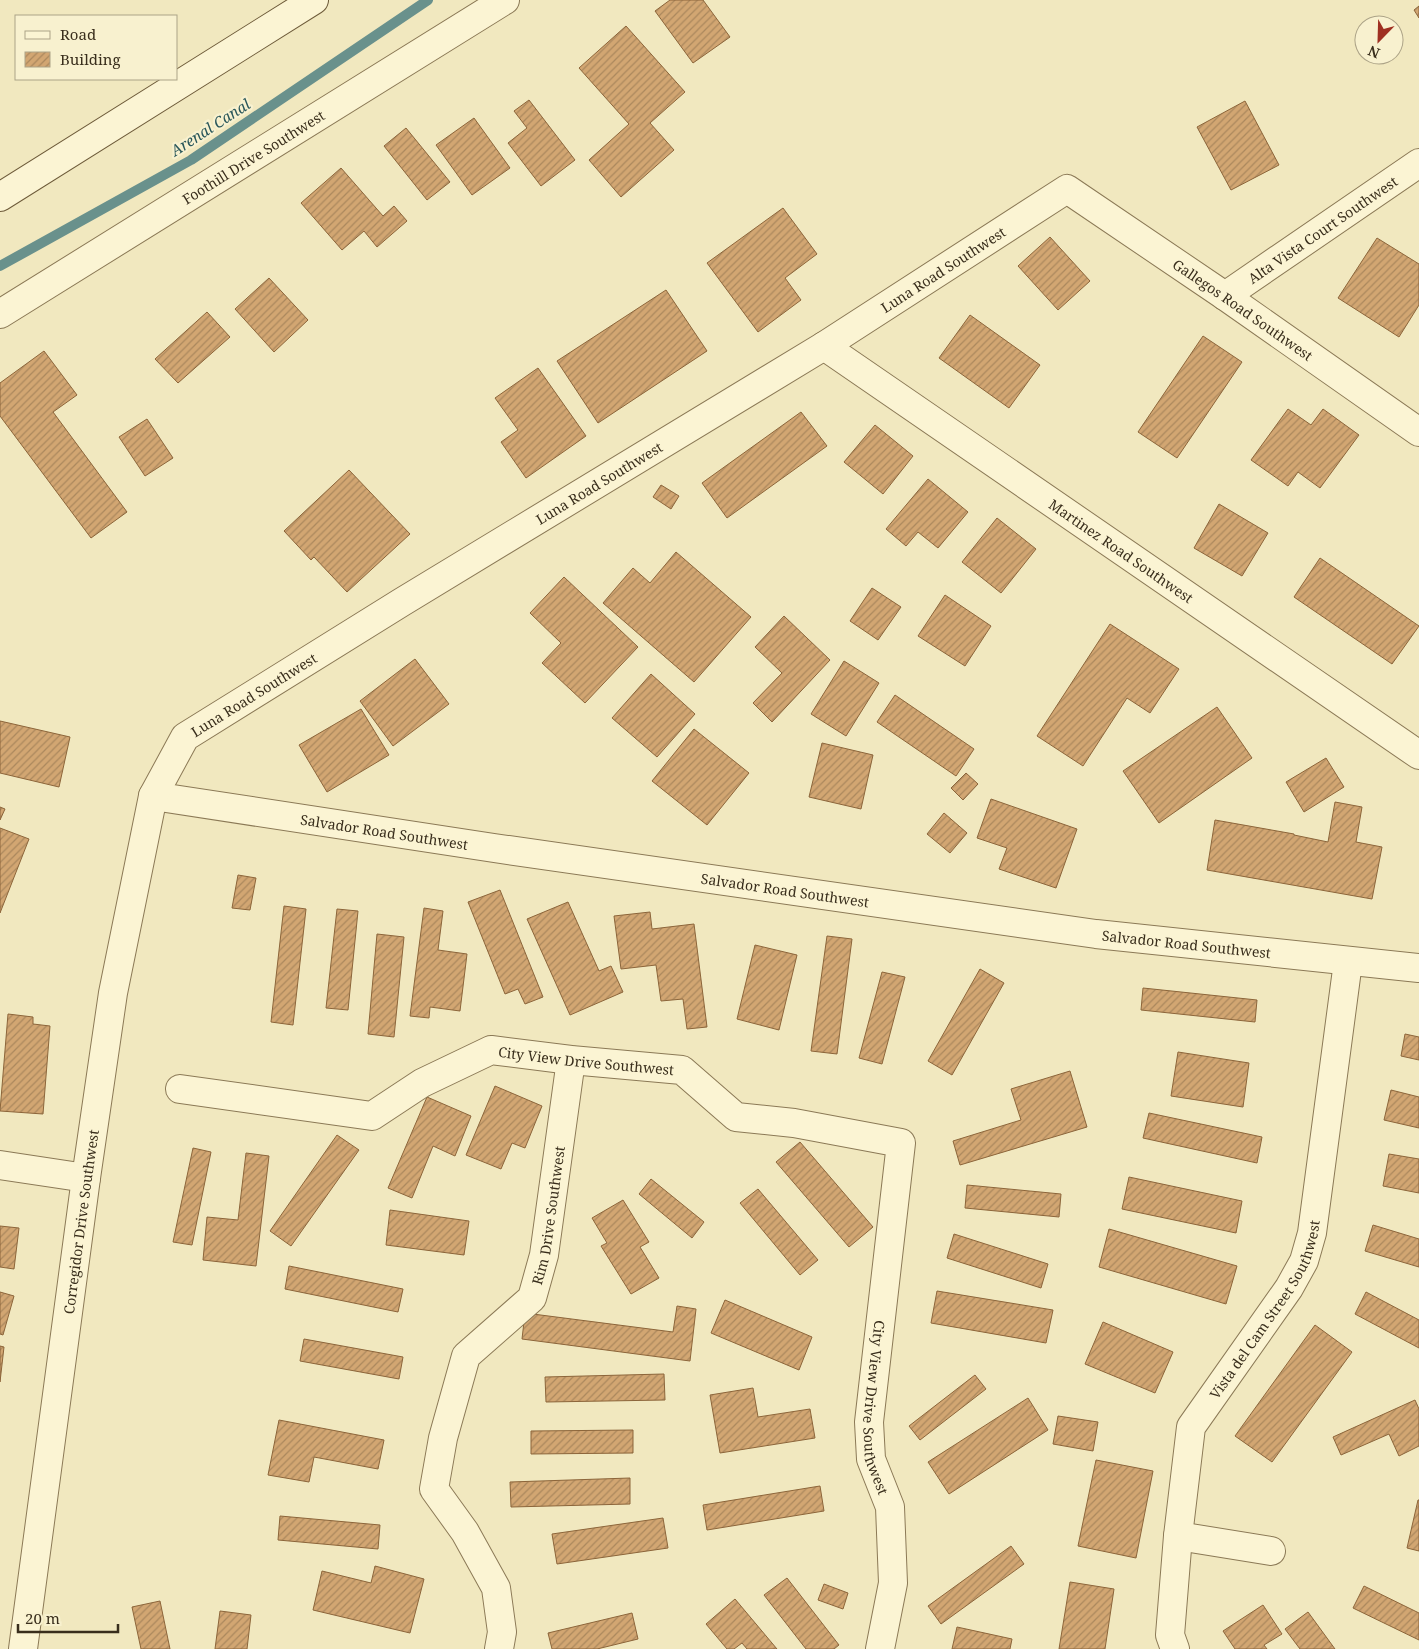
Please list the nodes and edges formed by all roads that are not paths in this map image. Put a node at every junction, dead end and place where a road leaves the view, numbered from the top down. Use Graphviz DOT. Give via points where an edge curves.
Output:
graph roads {
  1 [pos="314,0"];
  2 [pos="505,0"];
  3 [pos="1419,163"];
  4 [pos="1067,189"];
  5 [pos="0,197"];
  6 [pos="1225,296"];
  7 [pos="0,314"];
  8 [pos="824,346"];
  9 [pos="1419,432"];
  10 [pos="1419,756"];
  11 [pos="153,796"];
  12 [pos="1348,962"];
  13 [pos="1419,968"];
  14 [pos="572,1060"];
  15 [pos="180,1089"];
  16 [pos="0,1165"];
  17 [pos="86,1178"];
  18 [pos="1178,1536"];
  19 [pos="1271,1551"];
  20 [pos="23,1649"];
  21 [pos="499,1649"];
  22 [pos="880,1649"];
  23 [pos="1175,1649"];
  1 -- 5 [label="street"];
  2 -- 7 [label="street, Foothill Drive Southwest"];
  3 -- 6 [label="street, Alta Vista Court Southwest"];
  4 -- 6 [label="street, Gallegos Road Southwest"];
  4 -- 8 [label="street, Luna Road Southwest"];
  6 -- 9 [label="street, Gallegos Road Southwest"];
  8 -- 10 [label="street, Martinez Road Southwest"];
  8 -- 11 [label="street, Luna Road Southwest" via="185,737"];
  11 -- 12 [label="street, Salvador Road Southwest" via="504,850 1096,934"];
  11 -- 17 [label="street, Corregidor Drive Southwest" via="113,993"];
  12 -- 13 [label="street, Salvador Road Southwest"];
  12 -- 18 [label="street, Vista del Cam Street Southwest" via="1312,1234 1304,1261 1289,1288 1191,1427"];
  14 -- 15 [label="street, City View Drive Southwest" via="490,1050 422,1083 372,1116"];
  14 -- 21 [label="street, Rim Drive Southwest" via="544,1255 532,1298 466,1356 443,1438 434,1488 465,1532 496,1588 502,1632"];
  14 -- 22 [label="street, City View Drive Southwest" via="682,1070 736,1117 794,1123 901,1143 869,1422 871,1459 890,1507 892,1583"];
  16 -- 17 [label="street"];
  17 -- 20 [label="street, Corregidor Drive Southwest"];
  18 -- 19 [label="street"];
  18 -- 23 [label="street, Vista del Cam Street Southwest" via="1170,1636"];
}
